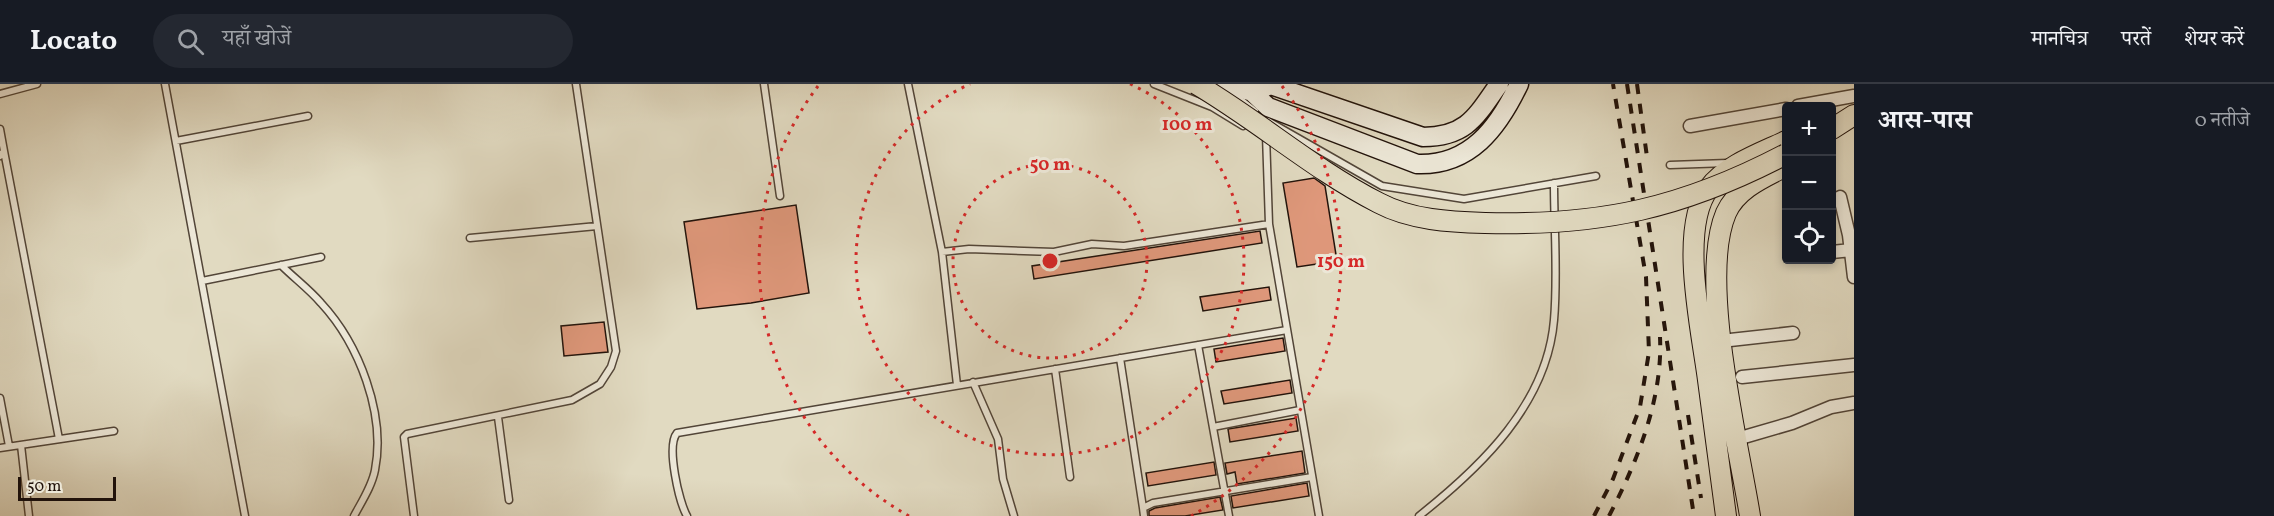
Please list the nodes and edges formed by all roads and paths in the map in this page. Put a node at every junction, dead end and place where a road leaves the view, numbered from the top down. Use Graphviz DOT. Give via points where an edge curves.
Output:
graph roads {
  1 [pos="37,84"];
  2 [pos="165,84"];
  3 [pos="576,84"];
  4 [pos="764,84"];
  5 [pos="908,84"];
  6 [pos="1154,84"];
  7 [pos="1196,84"];
  8 [pos="1221,84"];
  9 [pos="1226,84"];
  10 [pos="1499,84"];
  11 [pos="1519,84"];
  12 [pos="0,94"];
  13 [pos="1854,96"];
  14 [pos="1267,97"];
  15 [pos="1820,102"];
  16 [pos="1854,104"];
  17 [pos="1782,110"];
  18 [pos="1836,114"];
  19 [pos="1854,115"];
  20 [pos="308,116"];
  21 [pos="1690,126"];
  22 [pos="1836,126"];
  23 [pos="0,129"];
  24 [pos="1854,129"];
  25 [pos="1265,137"];
  26 [pos="1836,139"];
  27 [pos="176,141"];
  28 [pos="1782,143"];
  29 [pos="2,154"];
  30 [pos="1782,156"];
  31 [pos="1744,162"];
  32 [pos="1671,165"];
  33 [pos="1782,168"];
  34 [pos="1596,176"];
  35 [pos="1554,183"];
  36 [pos="780,196"];
  37 [pos="1840,197"];
  38 [pos="1269,224"];
  39 [pos="597,226"];
  40 [pos="470,238"];
  41 [pos="1851,250"];
  42 [pos="942,252"];
  43 [pos="1836,252"];
  44 [pos="321,257"];
  45 [pos="281,265"];
  46 [pos="1854,269"];
  47 [pos="201,280"];
  48 [pos="1287,330"];
  49 [pos="1793,333"];
  50 [pos="1721,341"];
  51 [pos="1198,345"];
  52 [pos="1120,358"];
  53 [pos="1854,364"];
  54 [pos="1055,369"];
  55 [pos="1742,377"];
  56 [pos="973,382"];
  57 [pos="957,385"];
  58 [pos="0,398"];
  59 [pos="1854,403"];
  60 [pos="1300,410"];
  61 [pos="498,417"];
  62 [pos="1213,427"];
  63 [pos="114,431"];
  64 [pos="59,439"];
  65 [pos="1737,439"];
  66 [pos="21,445"];
  67 [pos="9,446"];
  68 [pos="0,448"];
  69 [pos="1070,477"];
  70 [pos="1312,477"];
  71 [pos="1224,491"];
  72 [pos="509,500"];
  73 [pos="1143,508"];
  74 [pos="29,516"];
  75 [pos="245,516"];
  76 [pos="354,516"];
  77 [pos="414,516"];
  78 [pos="687,516"];
  79 [pos="1014,516"];
  80 [pos="1144,516"];
  81 [pos="1229,516"];
  82 [pos="1319,516"];
  83 [pos="1419,516"];
  84 [pos="1726,516"];
  85 [pos="1750,516"];
  1 -- 12 [label="lane"];
  2 -- 27 [label="lane"];
  3 -- 39 [label="lane"];
  4 -- 36 [label="lane"];
  5 -- 42 [label="lane"];
  6 -- 25 [label="lane" via="1212,107"];
  7 -- 30 [label="main road, bridge" via="1316,166 1380,204 1403,214 1441,220 1556,222 1643,211 1736,180"];
  8 -- 14 [label="lane"];
  9 -- 14 [label="street"];
  10 -- 14 [label="street" via="1475,118 1459,131 1440,137 1423,137"];
  11 -- 14 [label="street" via="1473,149 1437,165 1417,164"];
  13 -- 15 [label="street"];
  14 -- 25 [label="lane"];
  14 -- 35 [label="lane" via="1382,186 1464,199"];
  16 -- 18 [label="main road"];
  17 -- 21 [label="street"];
  19 -- 22 [label="main road"];
  20 -- 27 [label="lane"];
  23 -- 29 [label="lane"];
  24 -- 26 [label="main road"];
  25 -- 38 [label="lane"];
  27 -- 47 [label="lane"];
  28 -- 31 [label="main road"];
  29 -- 64 [label="lane"];
  31 -- 32 [label="lane"];
  31 -- 84 [label="main road" via="1716,179 1703,196 1695,227 1694,261"];
  33 -- 50 [label="main road" via="1751,185 1726,212 1716,251"];
  34 -- 35 [label="lane"];
  35 -- 83 [label="lane" via="1554,321 1540,378 1518,417 1464,480"];
  37 -- 41 [label="street"];
  38 -- 42 [label="lane" via="1124,246 1092,244 1054,252"];
  38 -- 48 [label="lane"];
  39 -- 40 [label="lane"];
  39 -- 61 [label="lane" via="616,351 611,367 600,384 572,400"];
  41 -- 43 [label="street"];
  41 -- 46 [label="street"];
  42 -- 57 [label="lane"];
  44 -- 45 [label="lane"];
  45 -- 47 [label="lane"];
  45 -- 76 [label="lane" via="322,303 366,380 374,410 376,469"];
  47 -- 75 [label="lane"];
  48 -- 51 [label="lane"];
  48 -- 60 [label="lane"];
  49 -- 50 [label="street"];
  50 -- 65 [label="main road"];
  51 -- 52 [label="lane"];
  51 -- 62 [label="lane"];
  52 -- 54 [label="lane"];
  52 -- 73 [label="lane"];
  53 -- 55 [label="street"];
  54 -- 56 [label="lane"];
  54 -- 69 [label="lane"];
  56 -- 57 [label="lane"];
  56 -- 79 [label="lane" via="998,440 1003,479"];
  57 -- 78 [label="lane" via="677,433 672,445 680,505"];
  58 -- 67 [label="lane"];
  59 -- 65 [label="street"];
  60 -- 62 [label="lane"];
  60 -- 70 [label="lane"];
  61 -- 72 [label="lane"];
  61 -- 77 [label="lane" via="404,437"];
  62 -- 71 [label="lane"];
  63 -- 64 [label="lane"];
  64 -- 66 [label="lane"];
  65 -- 85 [label="main road"];
  66 -- 67 [label="lane"];
  66 -- 74 [label="lane"];
  67 -- 68 [label="lane"];
  70 -- 71 [label="lane"];
  70 -- 82 [label="lane"];
  71 -- 73 [label="lane"];
  71 -- 81 [label="lane"];
  73 -- 80 [label="lane"];
}
